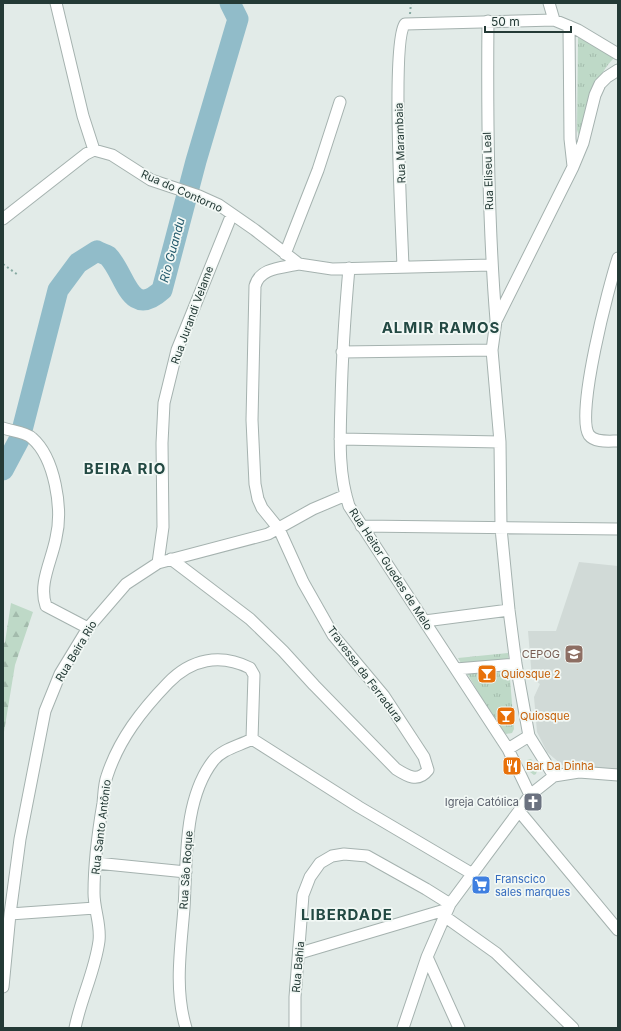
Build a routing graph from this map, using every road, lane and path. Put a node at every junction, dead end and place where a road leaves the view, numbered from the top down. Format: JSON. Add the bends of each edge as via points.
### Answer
{"nodes":[{"id":1,"x":56,"y":3,"type":"edge"},
{"id":2,"x":549,"y":3,"type":"edge"},
{"id":3,"x":554,"y":20,"type":"junction"},
{"id":4,"x":488,"y":21,"type":"junction"},
{"id":5,"x":569,"y":26,"type":"junction"},
{"id":6,"x":618,"y":54,"type":"edge"},
{"id":7,"x":618,"y":73,"type":"edge"},
{"id":8,"x":340,"y":102,"type":"dead end"},
{"id":9,"x":94,"y":150,"type":"junction"},
{"id":10,"x":573,"y":167,"type":"junction"},
{"id":11,"x":232,"y":214,"type":"junction"},
{"id":12,"x":3,"y":219,"type":"edge"},
{"id":13,"x":285,"y":254,"type":"junction"},
{"id":14,"x":618,"y":258,"type":"edge"},
{"id":15,"x":3,"y":264,"type":"edge"},
{"id":16,"x":299,"y":264,"type":"junction"},
{"id":17,"x":491,"y":265,"type":"junction"},
{"id":18,"x":349,"y":268,"type":"junction"},
{"id":19,"x":403,"y":268,"type":"junction"},
{"id":20,"x":18,"y":275,"type":"dead end"},
{"id":21,"x":496,"y":321,"type":"junction"},
{"id":22,"x":492,"y":350,"type":"junction"},
{"id":23,"x":342,"y":352,"type":"junction"},
{"id":24,"x":3,"y":428,"type":"edge"},
{"id":25,"x":340,"y":439,"type":"junction"},
{"id":26,"x":618,"y":440,"type":"edge"},
{"id":27,"x":500,"y":442,"type":"junction"},
{"id":28,"x":346,"y":495,"type":"junction"},
{"id":29,"x":361,"y":526,"type":"junction"},
{"id":30,"x":502,"y":528,"type":"junction"},
{"id":31,"x":279,"y":529,"type":"junction"},
{"id":32,"x":618,"y":529,"type":"edge"},
{"id":33,"x":171,"y":559,"type":"junction"},
{"id":34,"x":158,"y":563,"type":"junction"},
{"id":35,"x":509,"y":610,"type":"junction"},
{"id":36,"x":425,"y":621,"type":"junction"},
{"id":37,"x":88,"y":628,"type":"junction"},
{"id":38,"x":516,"y":664,"type":"junction"},
{"id":39,"x":456,"y":669,"type":"junction"},
{"id":40,"x":529,"y":736,"type":"junction"},
{"id":41,"x":252,"y":739,"type":"junction"},
{"id":42,"x":508,"y":749,"type":"junction"},
{"id":43,"x":618,"y":775,"type":"edge"},
{"id":44,"x":554,"y":776,"type":"junction"},
{"id":45,"x":530,"y":795,"type":"junction"},
{"id":46,"x":519,"y":811,"type":"junction"},
{"id":47,"x":96,"y":863,"type":"junction"},
{"id":48,"x":186,"y":872,"type":"junction"},
{"id":49,"x":471,"y":873,"type":"junction"},
{"id":50,"x":95,"y":908,"type":"junction"},
{"id":51,"x":447,"y":910,"type":"junction"},
{"id":52,"x":10,"y":914,"type":"junction"},
{"id":53,"x":618,"y":930,"type":"edge"},
{"id":54,"x":300,"y":953,"type":"junction"},
{"id":55,"x":427,"y":957,"type":"junction"},
{"id":56,"x":3,"y":987,"type":"edge"},
{"id":57,"x":74,"y":1028,"type":"edge"},
{"id":58,"x":186,"y":1028,"type":"edge"},
{"id":59,"x":295,"y":1028,"type":"edge"},
{"id":60,"x":403,"y":1028,"type":"edge"},
{"id":61,"x":459,"y":1028,"type":"edge"},
{"id":62,"x":573,"y":1028,"type":"edge"}],
"edges":[{"from":1,"to":9,"type":"street"},
{"from":2,"to":3,"type":"street"},
{"from":3,"to":4,"type":"street"},
{"from":3,"to":5,"type":"street"},
{"from":4,"to":17,"type":"street","name":"Rua Eliseu Leal","via":[[487,112]]},
{"from":4,"to":19,"type":"street","name":"Rua Marambaia","via":[[409,23],[403,26],[398,76]]},
{"from":5,"to":6,"type":"street"},
{"from":5,"to":10,"type":"street","via":[[570,139]]},
{"from":7,"to":10,"type":"street","via":[[606,77],[600,84],[583,143]]},
{"from":8,"to":13,"type":"street","via":[[318,170]]},
{"from":9,"to":11,"type":"street","name":"Rua do Contorno","via":[[112,155],[151,180],[199,196]]},
{"from":9,"to":12,"type":"street"},
{"from":10,"to":21,"type":"street"},
{"from":11,"to":13,"type":"street","name":"Rua do Contorno"},
{"from":11,"to":34,"type":"street","name":"Rua Jurandi Velame","via":[[177,350],[164,403],[163,527]]},
{"from":13,"to":16,"type":"street","name":"Rua do Contorno"},
{"from":14,"to":26,"type":"street","via":[[600,324],[584,410],[586,427],[594,439]]},
{"from":15,"to":20,"type":"path"},
{"from":16,"to":18,"type":"street","name":"Rua do Contorno","via":[[332,269]]},
{"from":16,"to":31,"type":"street","name":"Travessa da Ferradura","via":[[276,268],[265,273],[256,281],[254,294],[252,420],[255,484],[262,508]]},
{"from":17,"to":19,"type":"street","name":"Rua do Contorno"},
{"from":17,"to":21,"type":"street","name":"Rua Eliseu Leal"},
{"from":18,"to":19,"type":"street","name":"Rua do Contorno"},
{"from":18,"to":23,"type":"street","name":"Rua Heitor Guedes de Melo"},
{"from":21,"to":22,"type":"street"},
{"from":22,"to":23,"type":"street"},
{"from":22,"to":27,"type":"street"},
{"from":23,"to":25,"type":"street","name":"Rua Heitor Guedes de Melo"},
{"from":24,"to":37,"type":"street","via":[[30,436],[37,443],[53,476],[58,501],[57,538],[44,581],[46,606]]},
{"from":25,"to":27,"type":"street"},
{"from":25,"to":28,"type":"street","name":"Rua Heitor Guedes de Melo"},
{"from":27,"to":30,"type":"street"},
{"from":28,"to":29,"type":"street","name":"Rua Heitor Guedes de Melo","via":[[349,506]]},
{"from":28,"to":31,"type":"street","name":"Rua Beira Rio","via":[[313,509]]},
{"from":29,"to":30,"type":"street"},
{"from":29,"to":36,"type":"street","name":"Rua Heitor Guedes de Melo"},
{"from":30,"to":32,"type":"street"},
{"from":30,"to":35,"type":"street"},
{"from":31,"to":33,"type":"street","name":"Rua Beira Rio","via":[[246,541]]},
{"from":31,"to":33,"type":"street","name":"Travessa da Ferradura","via":[[303,582],[333,635],[384,696],[424,757],[428,766],[425,774],[416,778],[409,777],[396,769],[250,619]]},
{"from":33,"to":34,"type":"street","name":"Rua Beira Rio"},
{"from":34,"to":37,"type":"street","name":"Rua Beira Rio","via":[[126,584]]},
{"from":35,"to":36,"type":"street"},
{"from":35,"to":38,"type":"street"},
{"from":36,"to":39,"type":"street","name":"Rua Heitor Guedes de Melo"},
{"from":37,"to":52,"type":"street","name":"Rua Beira Rio","via":[[60,674],[45,711],[20,839]]},
{"from":38,"to":39,"type":"street"},
{"from":38,"to":40,"type":"street"},
{"from":39,"to":42,"type":"street","name":"Rua Heitor Guedes de Melo"},
{"from":40,"to":42,"type":"street"},
{"from":40,"to":44,"type":"street"},
{"from":41,"to":47,"type":"street","name":"Rua Santo Antônio","via":[[254,675],[250,668],[228,660],[206,660],[179,672],[144,707],[126,734],[107,776]]},
{"from":41,"to":48,"type":"street","name":"Rua Sâo Roque","via":[[223,751],[213,760],[202,780],[186,840]]},
{"from":41,"to":49,"type":"street","via":[[359,807]]},
{"from":42,"to":45,"type":"street","name":"Rua Heitor Guedes de Melo"},
{"from":43,"to":44,"type":"street","via":[[579,772]]},
{"from":44,"to":45,"type":"street"},
{"from":45,"to":46,"type":"street"},
{"from":46,"to":49,"type":"street"},
{"from":46,"to":53,"type":"street"},
{"from":47,"to":48,"type":"street"},
{"from":47,"to":50,"type":"street","name":"Rua Santo Antônio"},
{"from":48,"to":58,"type":"street","name":"Rua Sâo Roque","via":[[179,993]]},
{"from":49,"to":51,"type":"street"},
{"from":50,"to":52,"type":"street"},
{"from":50,"to":57,"type":"street","name":"Rua Santo Antônio","via":[[100,925],[96,961]]},
{"from":51,"to":54,"type":"street"},
{"from":51,"to":54,"type":"street","name":"Rua Bahia","via":[[367,856],[332,856],[316,868],[303,895]]},
{"from":51,"to":55,"type":"street"},
{"from":51,"to":62,"type":"street","name":"Rua Bahia","via":[[496,953]]},
{"from":52,"to":56,"type":"street","name":"Rua Beira Rio"},
{"from":54,"to":59,"type":"street","name":"Rua Bahia","via":[[295,997]]},
{"from":55,"to":60,"type":"street"},
{"from":55,"to":61,"type":"street"}]}
